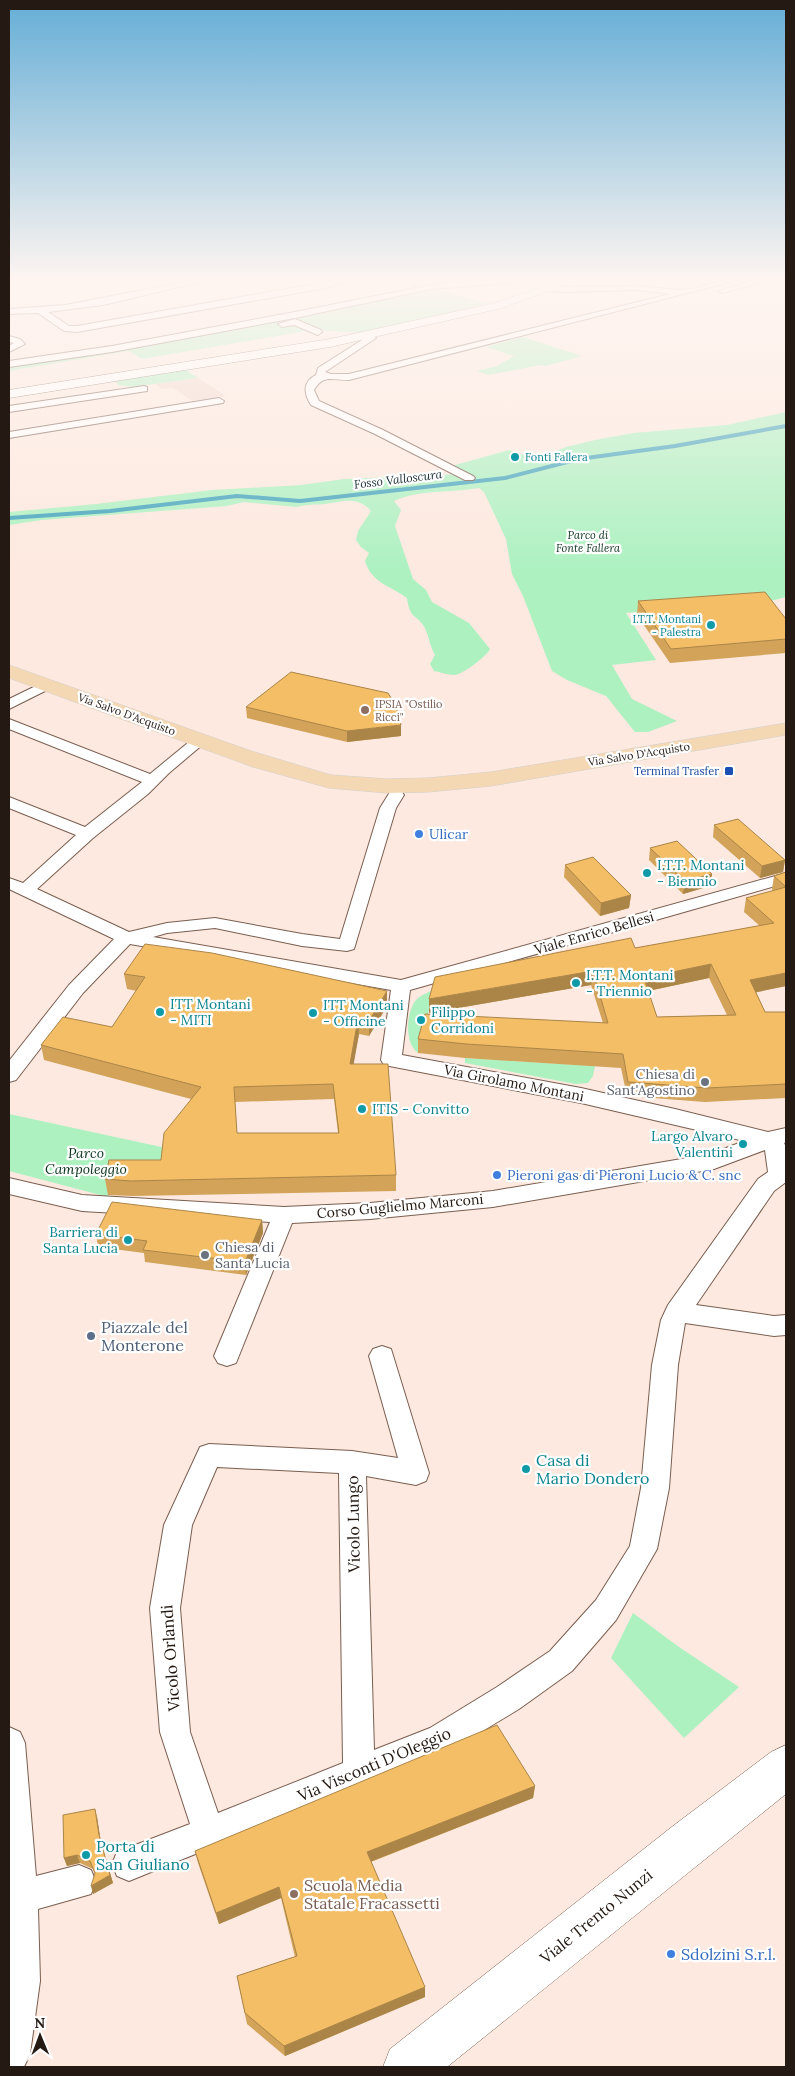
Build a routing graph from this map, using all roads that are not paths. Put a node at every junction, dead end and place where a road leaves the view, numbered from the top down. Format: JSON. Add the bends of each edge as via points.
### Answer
{"nodes":[{"id":1,"x":120,"y":377,"type":"edge"},
{"id":2,"x":320,"y":377,"type":"edge"},
{"id":3,"x":330,"y":377,"type":"edge"},
{"id":4,"x":349,"y":377,"type":"edge"},
{"id":5,"x":144,"y":389,"type":"dead end"},
{"id":6,"x":9,"y":394,"type":"edge"},
{"id":7,"x":219,"y":400,"type":"dead end"},
{"id":8,"x":9,"y":410,"type":"edge"},
{"id":9,"x":9,"y":435,"type":"edge"},
{"id":10,"x":469,"y":478,"type":"dead end"},
{"id":11,"x":9,"y":671,"type":"edge"},
{"id":12,"x":46,"y":685,"type":"junction"},
{"id":13,"x":9,"y":705,"type":"edge"},
{"id":14,"x":9,"y":724,"type":"edge"},
{"id":15,"x":786,"y":729,"type":"edge"},
{"id":16,"x":200,"y":740,"type":"junction"},
{"id":17,"x":245,"y":756,"type":"junction"},
{"id":18,"x":491,"y":779,"type":"junction"},
{"id":19,"x":152,"y":780,"type":"junction"},
{"id":20,"x":396,"y":795,"type":"junction"},
{"id":21,"x":9,"y":802,"type":"edge"},
{"id":22,"x":87,"y":834,"type":"junction"},
{"id":23,"x":786,"y":878,"type":"edge"},
{"id":24,"x":9,"y":883,"type":"edge"},
{"id":25,"x":26,"y":890,"type":"junction"},
{"id":26,"x":126,"y":938,"type":"junction"},
{"id":27,"x":401,"y":986,"type":"junction"},
{"id":28,"x":9,"y":1075,"type":"edge"},
{"id":29,"x":777,"y":1138,"type":"edge"},
{"id":30,"x":9,"y":1186,"type":"edge"},
{"id":31,"x":284,"y":1215,"type":"junction"},
{"id":32,"x":677,"y":1312,"type":"junction"},
{"id":33,"x":786,"y":1325,"type":"edge"},
{"id":34,"x":227,"y":1356,"type":"dead end"},
{"id":35,"x":382,"y":1356,"type":"dead end"},
{"id":36,"x":352,"y":1462,"type":"junction"},
{"id":37,"x":9,"y":1743,"type":"edge"},
{"id":38,"x":786,"y":1767,"type":"edge"},
{"id":39,"x":358,"y":1773,"type":"junction"},
{"id":40,"x":209,"y":1833,"type":"junction"},
{"id":41,"x":129,"y":1864,"type":"dead end"},
{"id":42,"x":79,"y":1882,"type":"dead end"},
{"id":43,"x":21,"y":1897,"type":"junction"},
{"id":44,"x":13,"y":2057,"type":"edge"},
{"id":45,"x":408,"y":2067,"type":"edge"}],
"edges":[{"from":1,"to":6,"type":"main road"},
{"from":2,"to":10,"type":"street","via":[[309,390],[315,403]]},
{"from":3,"to":4,"type":"street"},
{"from":5,"to":8,"type":"street"},
{"from":7,"to":9,"type":"street"},
{"from":11,"to":12,"type":"main road","name":"Via Salvo D'Acquisto"},
{"from":12,"to":13,"type":"street"},
{"from":12,"to":16,"type":"main road","name":"Via Salvo D'Acquisto"},
{"from":14,"to":19,"type":"street"},
{"from":15,"to":18,"type":"main road","name":"Via Salvo D'Acquisto"},
{"from":16,"to":17,"type":"main road","name":"Via Salvo D'Acquisto"},
{"from":16,"to":19,"type":"street"},
{"from":17,"to":18,"type":"main road","name":"Via Salvo D'Acquisto","via":[[330,782],[407,786]]},
{"from":17,"to":20,"type":"main road","name":"Via Salvo D'Acquisto","via":[[334,788]]},
{"from":18,"to":20,"type":"main road","name":"Via Salvo D'Acquisto","via":[[460,788]]},
{"from":19,"to":22,"type":"street"},
{"from":20,"to":26,"type":"street","via":[[388,808],[347,945],[215,923],[167,928]]},
{"from":21,"to":22,"type":"street"},
{"from":22,"to":25,"type":"street"},
{"from":23,"to":27,"type":"street","name":"Viale Enrico Bellesi"},
{"from":24,"to":25,"type":"street"},
{"from":25,"to":26,"type":"street"},
{"from":26,"to":27,"type":"street"},
{"from":26,"to":28,"type":"street","via":[[76,989]]},
{"from":27,"to":29,"type":"street","name":"Via Girolamo Montani","via":[[391,1060],[539,1087]]},
{"from":29,"to":31,"type":"street","name":"Corso Guglielmo Marconi","via":[[714,1161],[492,1199],[401,1209]]},
{"from":29,"to":32,"type":"street","name":"Via Visconti D'Oleggio","via":[[780,1175],[766,1185]]},
{"from":30,"to":31,"type":"street","name":"Corso Guglielmo Marconi","via":[[82,1203]]},
{"from":31,"to":34,"type":"street"},
{"from":32,"to":33,"type":"street"},
{"from":32,"to":39,"type":"street","name":"Via Visconti D'Oleggio","via":[[665,1366],[655,1488],[643,1549],[606,1610],[561,1661],[508,1698],[440,1739]]},
{"from":35,"to":36,"type":"street","name":"Vicolo Lungo","via":[[416,1473]]},
{"from":36,"to":39,"type":"street","name":"Vicolo Lungo"},
{"from":36,"to":40,"type":"street","name":"Vicolo Orlandi","via":[[209,1455],[178,1525],[165,1608],[176,1732]]},
{"from":37,"to":43,"type":"street"},
{"from":38,"to":45,"type":"main road","name":"Viale Trento Nunzi"},
{"from":39,"to":40,"type":"street","name":"Via Visconti D'Oleggio"},
{"from":40,"to":41,"type":"street","name":"Via Visconti D'Oleggio"},
{"from":42,"to":43,"type":"street"},
{"from":43,"to":44,"type":"street","via":[[23,1981]]}]}
